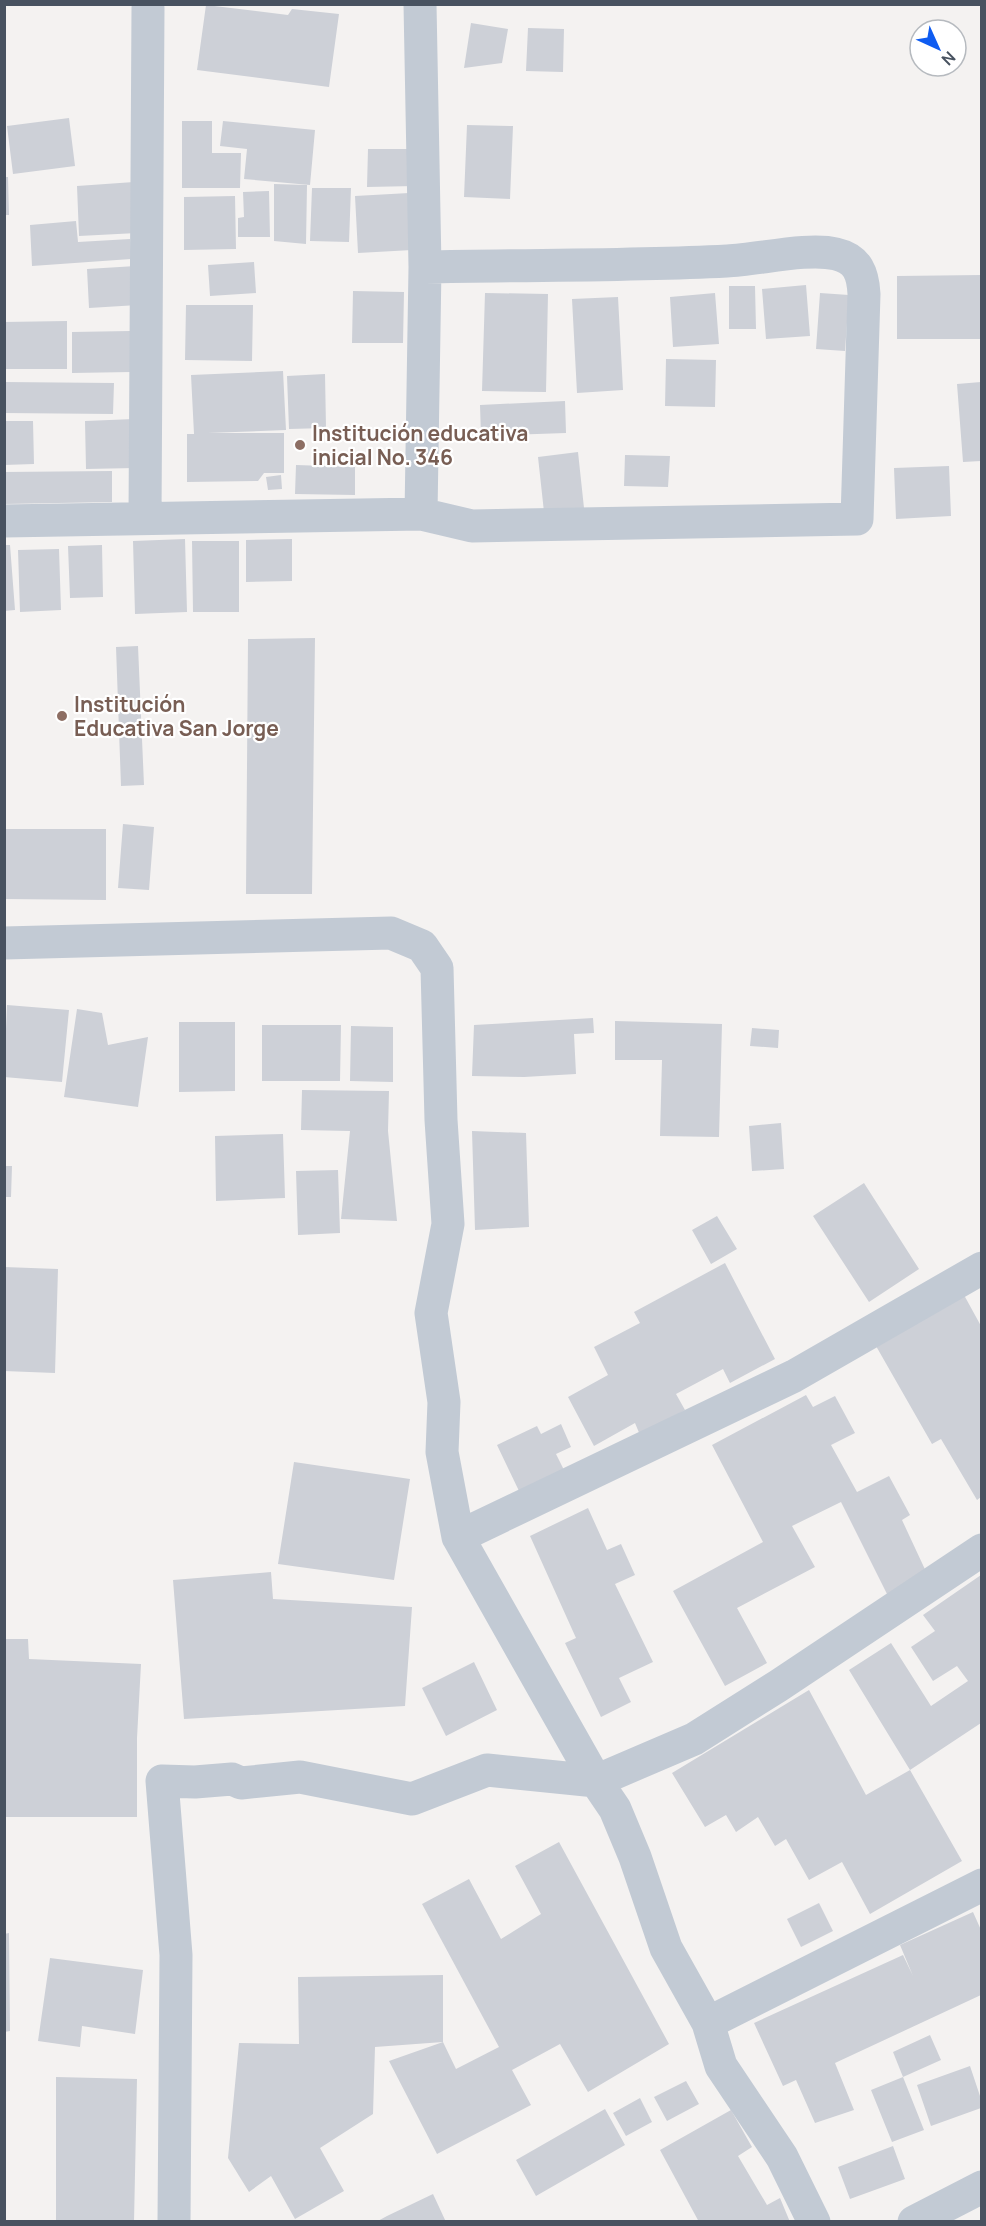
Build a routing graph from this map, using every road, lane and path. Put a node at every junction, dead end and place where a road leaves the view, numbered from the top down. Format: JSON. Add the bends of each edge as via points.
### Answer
{"nodes":[{"id":1,"x":420,"y":4,"type":"edge"},
{"id":2,"x":148,"y":8,"type":"dead end"},
{"id":3,"x":426,"y":267,"type":"junction"},
{"id":4,"x":421,"y":514,"type":"junction"},
{"id":5,"x":144,"y":518,"type":"junction"},
{"id":6,"x":4,"y":521,"type":"edge"},
{"id":7,"x":4,"y":943,"type":"edge"},
{"id":8,"x":981,"y":1268,"type":"edge"},
{"id":9,"x":458,"y":1537,"type":"junction"},
{"id":10,"x":981,"y":1550,"type":"edge"},
{"id":11,"x":596,"y":1781,"type":"junction"},
{"id":12,"x":981,"y":1885,"type":"edge"},
{"id":13,"x":708,"y":2023,"type":"junction"},
{"id":14,"x":981,"y":2187,"type":"edge"},
{"id":15,"x":174,"y":2222,"type":"edge"},
{"id":16,"x":814,"y":2222,"type":"edge"},
{"id":17,"x":914,"y":2222,"type":"edge"}],
"edges":[{"from":1,"to":3,"type":"street"},
{"from":2,"to":5,"type":"street"},
{"from":3,"to":4,"type":"street"},
{"from":3,"to":4,"type":"street","via":[[728,261],[825,252],[837,254],[858,267],[864,294],[857,519],[472,526]]},
{"from":4,"to":5,"type":"street"},
{"from":5,"to":6,"type":"street"},
{"from":7,"to":9,"type":"street","via":[[391,933],[422,946],[437,968],[448,1224],[431,1313],[444,1402],[442,1452]]},
{"from":8,"to":9,"type":"street","via":[[794,1376]]},
{"from":9,"to":11,"type":"street"},
{"from":10,"to":11,"type":"street","via":[[694,1739]]},
{"from":11,"to":13,"type":"street","via":[[615,1809],[666,1948]]},
{"from":11,"to":15,"type":"street","via":[[488,1770],[412,1799],[300,1777],[241,1783],[232,1779],[162,1781],[176,1956]]},
{"from":12,"to":13,"type":"street"},
{"from":13,"to":16,"type":"street","via":[[721,2066],[782,2157]]},
{"from":14,"to":17,"type":"street"}]}
